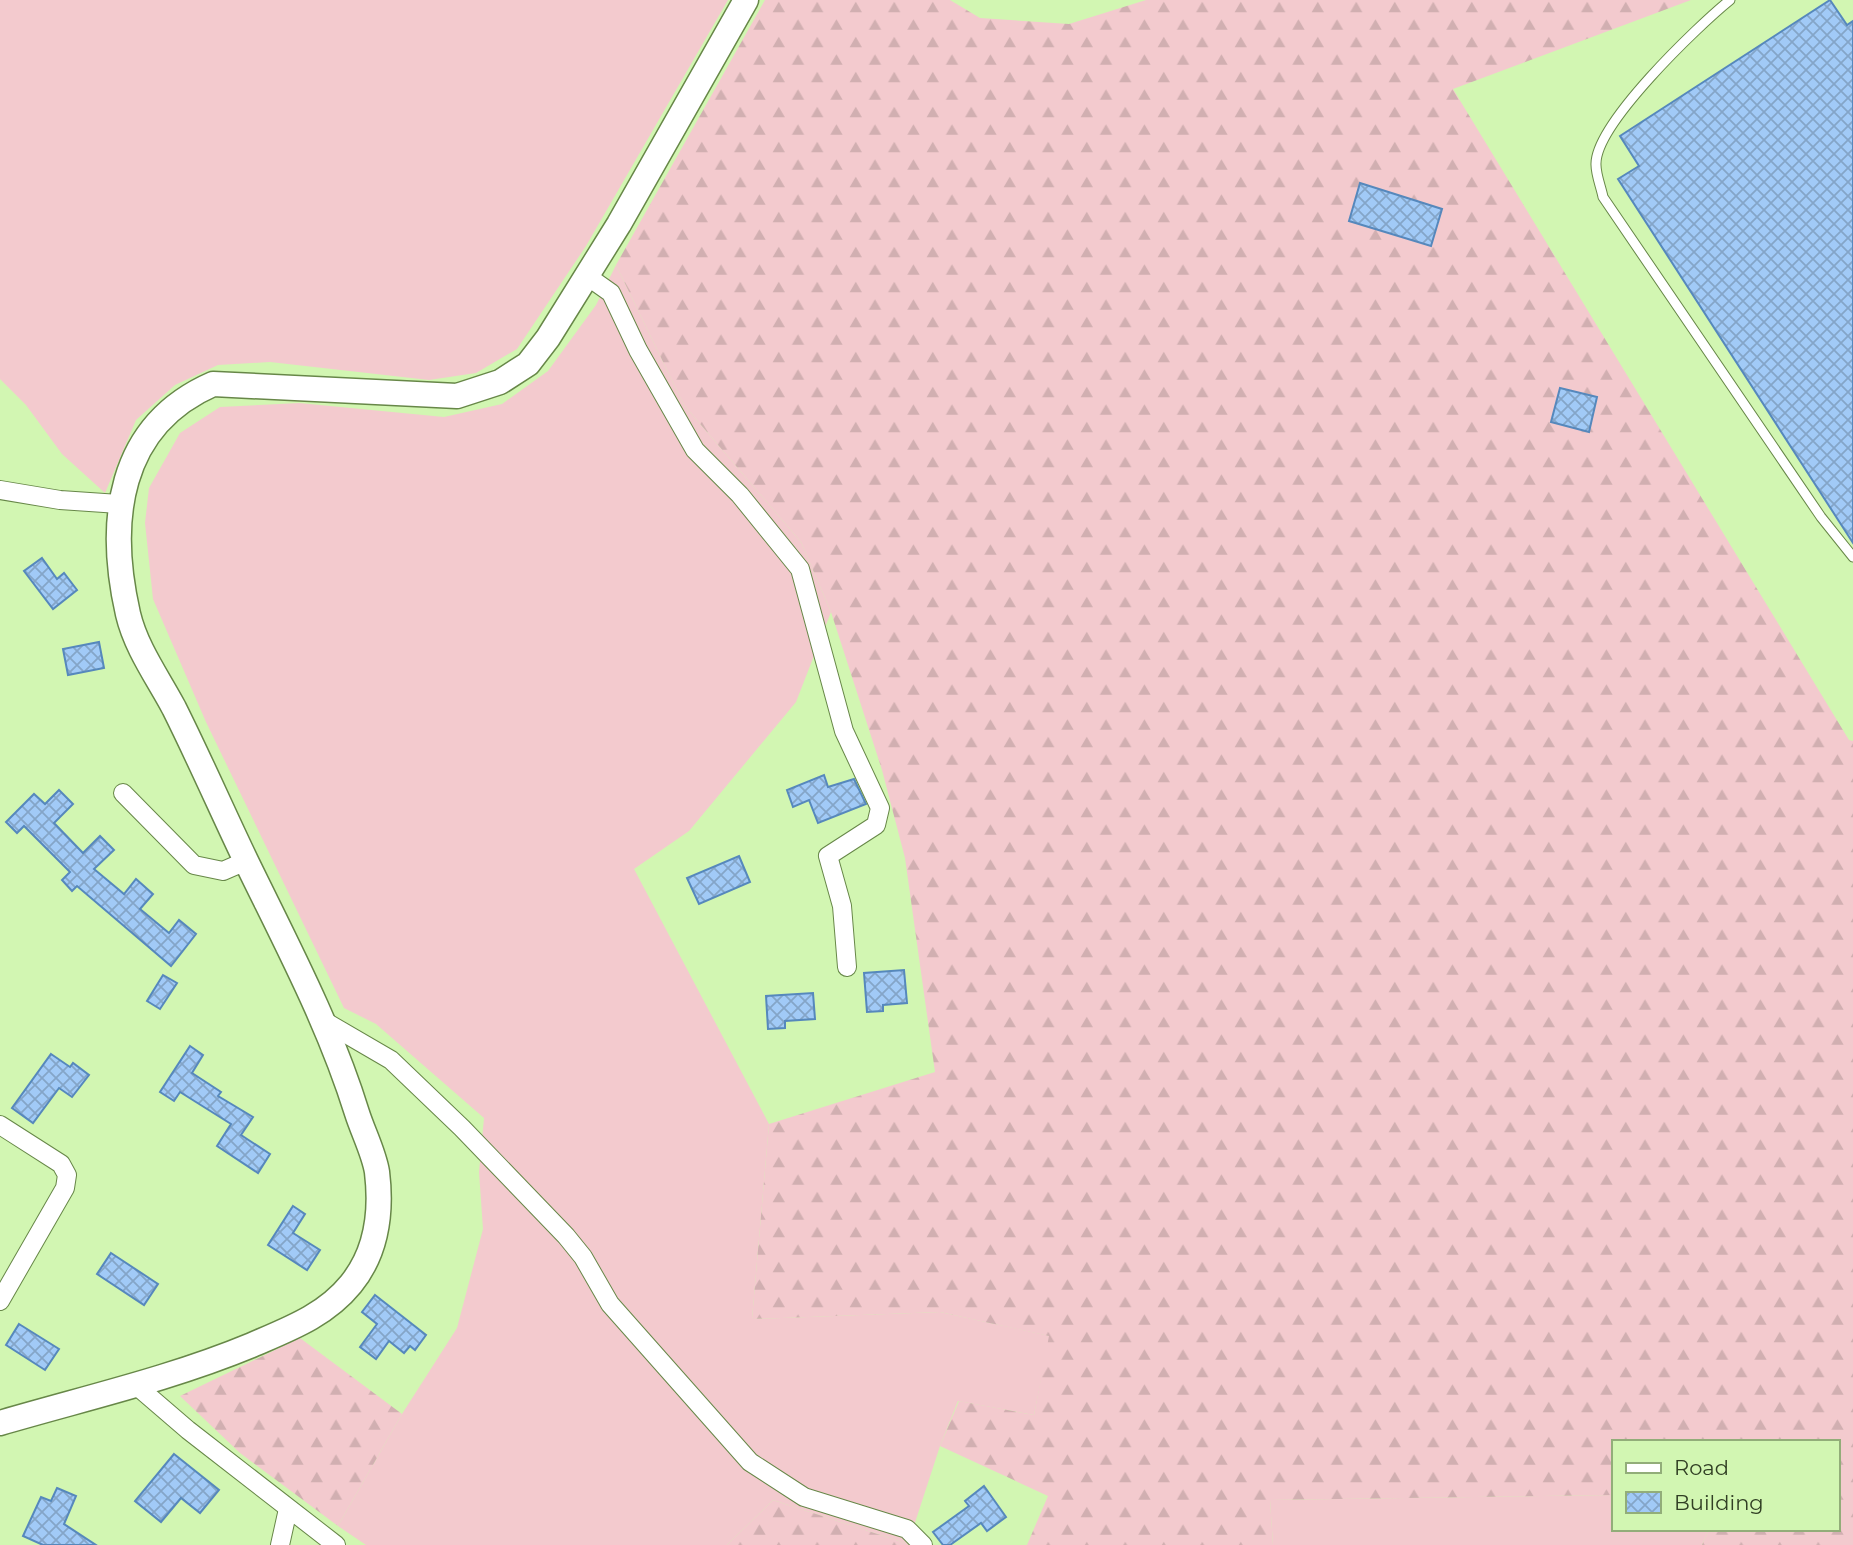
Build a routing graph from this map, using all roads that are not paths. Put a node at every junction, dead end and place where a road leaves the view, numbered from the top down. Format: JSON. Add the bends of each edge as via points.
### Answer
{"nodes":[{"id":1,"x":746,"y":0,"type":"edge"},
{"id":2,"x":1730,"y":0,"type":"edge"},
{"id":3,"x":587,"y":275,"type":"junction"},
{"id":4,"x":0,"y":490,"type":"edge"},
{"id":5,"x":119,"y":504,"type":"junction"},
{"id":6,"x":1853,"y":557,"type":"edge"},
{"id":7,"x":123,"y":793,"type":"dead end"},
{"id":8,"x":246,"y":861,"type":"junction"},
{"id":9,"x":847,"y":967,"type":"dead end"},
{"id":10,"x":324,"y":1021,"type":"junction"},
{"id":11,"x":0,"y":1125,"type":"edge"},
{"id":12,"x":0,"y":1301,"type":"edge"},
{"id":13,"x":138,"y":1387,"type":"junction"},
{"id":14,"x":0,"y":1423,"type":"edge"},
{"id":15,"x":288,"y":1509,"type":"junction"},
{"id":16,"x":280,"y":1545,"type":"edge"},
{"id":17,"x":336,"y":1545,"type":"edge"},
{"id":18,"x":923,"y":1545,"type":"edge"}],
"edges":[{"from":1,"to":3,"type":"street"},
{"from":2,"to":6,"type":"lane","via":[[1695,28],[1607,130],[1595,164],[1603,197]]},
{"from":3,"to":5,"type":"street","via":[[527,364],[500,382],[457,396],[213,384],[186,396],[141,443]]},
{"from":3,"to":9,"type":"street","via":[[611,293],[695,450],[740,495],[800,569],[844,731],[880,808],[876,825],[828,856],[842,906]]},
{"from":4,"to":5,"type":"street"},
{"from":5,"to":8,"type":"street","via":[[118,533],[129,616]]},
{"from":7,"to":8,"type":"street","via":[[194,865],[223,871]]},
{"from":8,"to":10,"type":"street"},
{"from":10,"to":13,"type":"street","via":[[377,1169],[374,1247],[328,1308],[302,1324]]},
{"from":10,"to":18,"type":"street","via":[[391,1060],[462,1128],[566,1236],[610,1304],[750,1462],[804,1497],[907,1529]]},
{"from":11,"to":12,"type":"street","via":[[61,1164],[67,1175],[65,1188]]},
{"from":13,"to":14,"type":"street"},
{"from":13,"to":15,"type":"street"},
{"from":15,"to":16,"type":"street"},
{"from":15,"to":17,"type":"street"}]}
